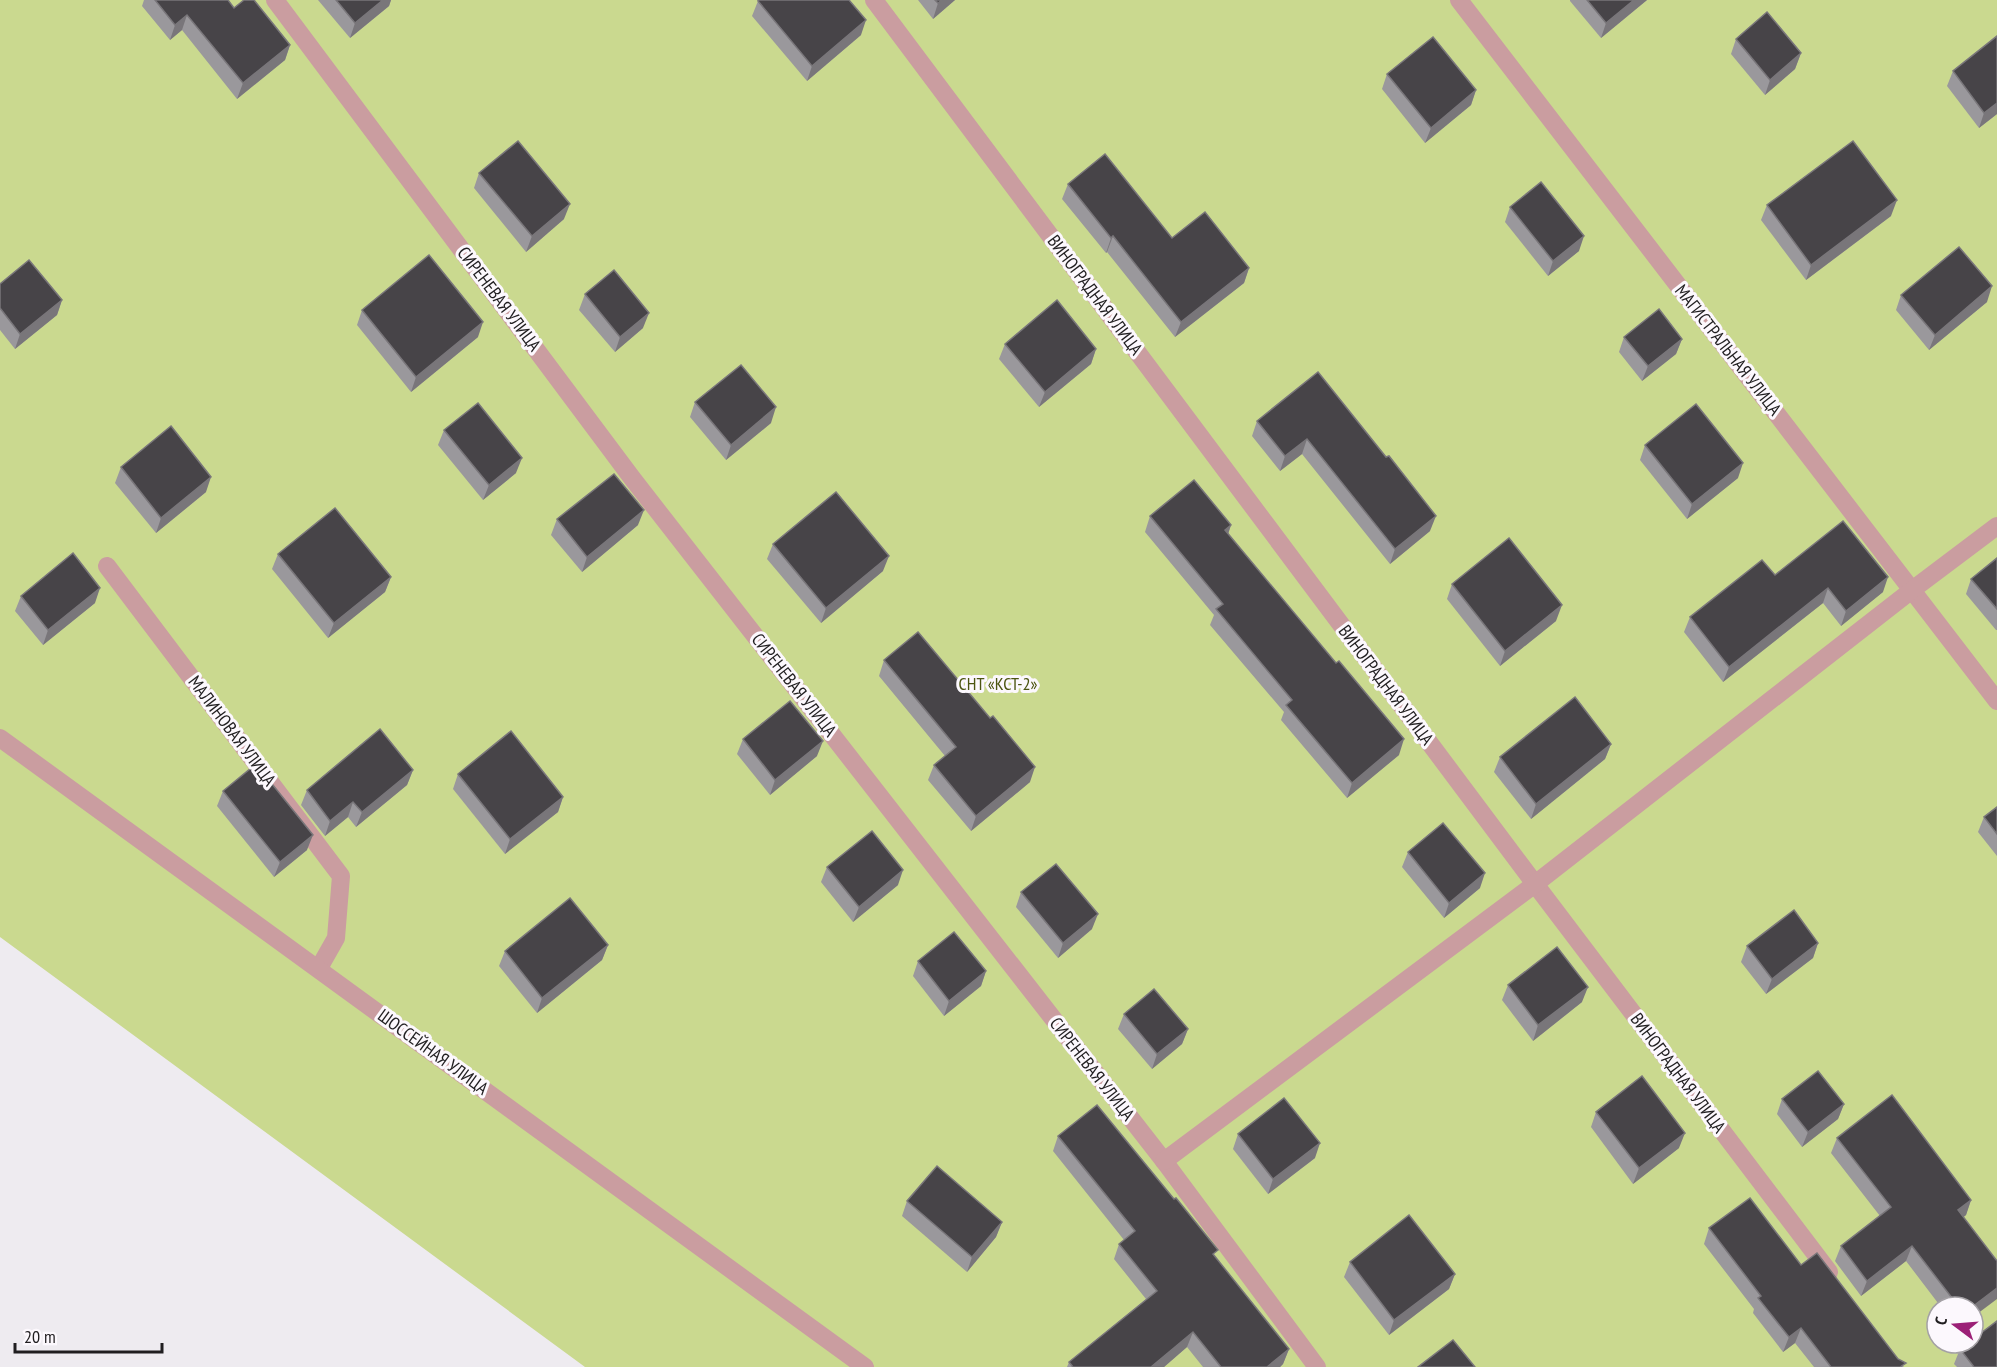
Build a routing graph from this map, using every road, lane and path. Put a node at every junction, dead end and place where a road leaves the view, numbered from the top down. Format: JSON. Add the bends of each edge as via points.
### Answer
{"nodes":[{"id":1,"x":275,"y":0,"type":"edge"},
{"id":2,"x":874,"y":0,"type":"edge"},
{"id":3,"x":1458,"y":0,"type":"edge"},
{"id":4,"x":1997,"y":526,"type":"edge"},
{"id":5,"x":107,"y":566,"type":"dead end"},
{"id":6,"x":1912,"y":590,"type":"junction"},
{"id":7,"x":1997,"y":701,"type":"edge"},
{"id":8,"x":0,"y":738,"type":"edge"},
{"id":9,"x":1535,"y":884,"type":"junction"},
{"id":10,"x":319,"y":968,"type":"junction"},
{"id":11,"x":1164,"y":1161,"type":"junction"},
{"id":12,"x":1837,"y":1282,"type":"edge"},
{"id":13,"x":865,"y":1367,"type":"edge"},
{"id":14,"x":1317,"y":1367,"type":"edge"}],
"edges":[{"from":1,"to":11,"type":"street","name":"СИРЕНЕВАЯ УЛИЦА","via":[[632,478]]},
{"from":2,"to":9,"type":"street","name":"ВИНОГРАДНАЯ УЛИЦА"},
{"from":3,"to":6,"type":"street","name":"МАГИСТРАЛЬНАЯ УЛИЦА"},
{"from":4,"to":6,"type":"street"},
{"from":5,"to":10,"type":"street","name":"МАЛИНОВАЯ УЛИЦА","via":[[341,876],[336,938]]},
{"from":6,"to":7,"type":"street","name":"МАГИСТРАЛЬНАЯ УЛИЦА"},
{"from":6,"to":9,"type":"street"},
{"from":8,"to":10,"type":"street","name":"ШОССЕЙНАЯ УЛИЦА"},
{"from":9,"to":11,"type":"street"},
{"from":9,"to":12,"type":"street","name":"ВИНОГРАДНАЯ УЛИЦА"},
{"from":10,"to":13,"type":"street","name":"ШОССЕЙНАЯ УЛИЦА"},
{"from":11,"to":14,"type":"street","name":"СИРЕНЕВАЯ УЛИЦА"}]}
